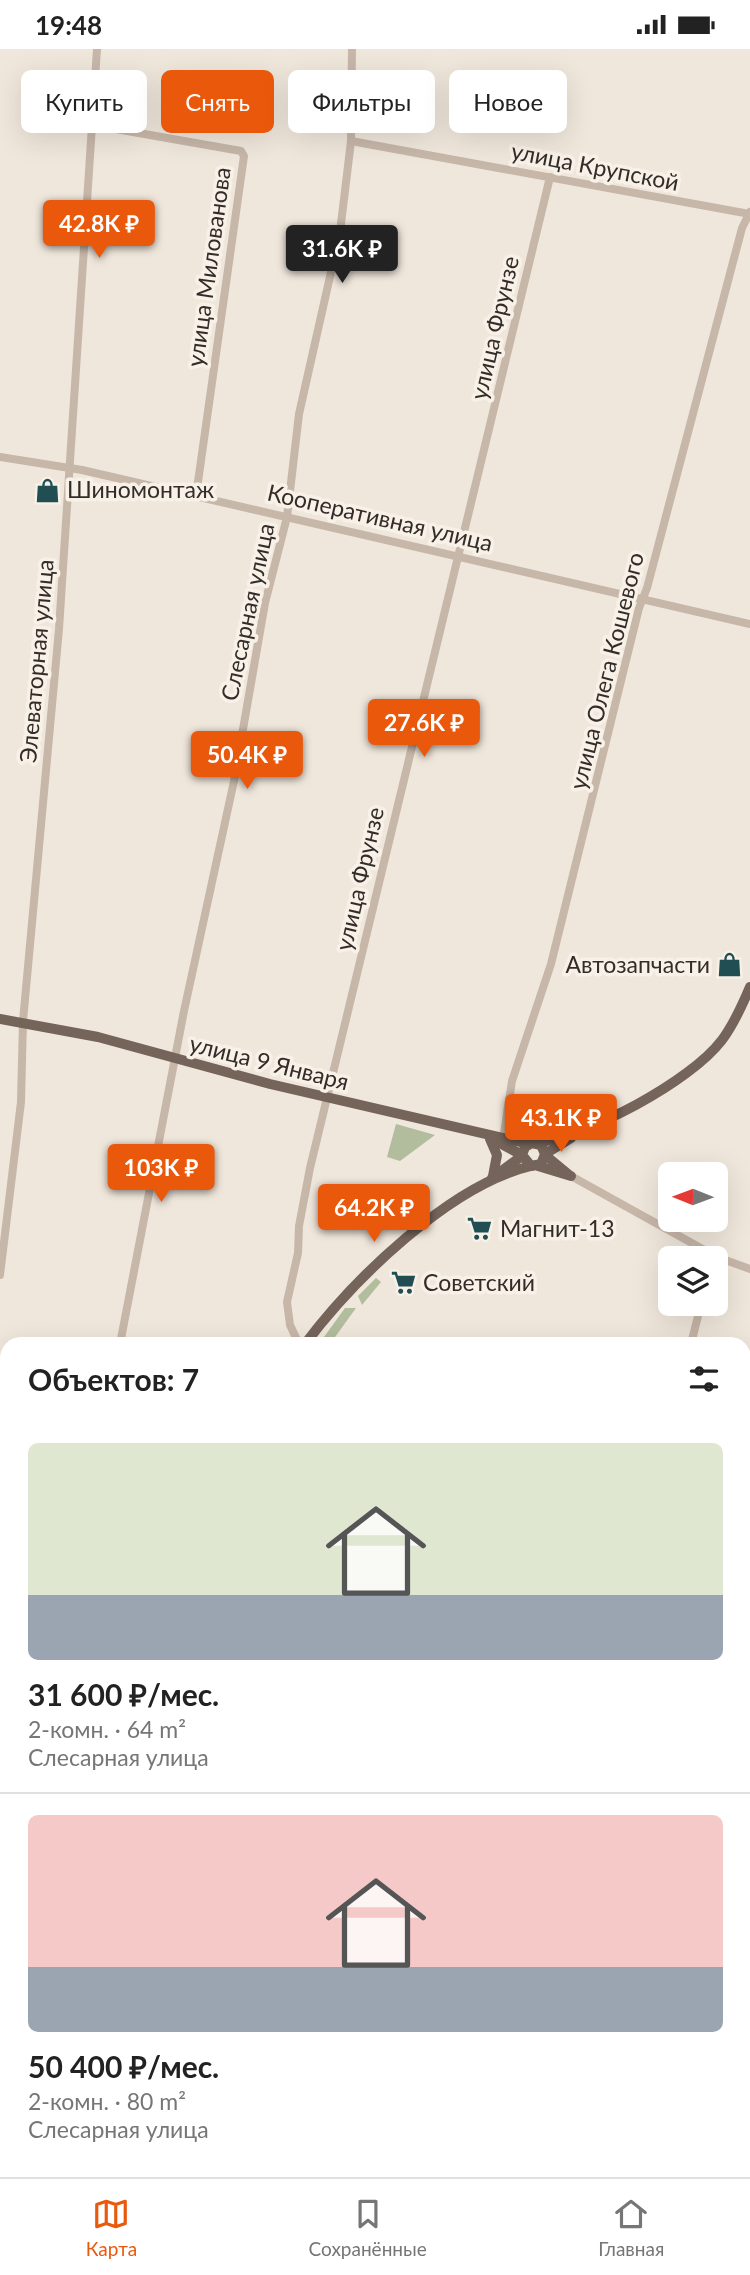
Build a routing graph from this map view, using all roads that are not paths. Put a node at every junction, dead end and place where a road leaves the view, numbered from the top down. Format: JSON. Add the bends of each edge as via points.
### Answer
{"nodes":[{"id":1,"x":97,"y":49,"type":"edge"},
{"id":2,"x":352,"y":49,"type":"edge"},
{"id":3,"x":96,"y":70,"type":"edge"},
{"id":4,"x":93,"y":133,"type":"edge"},
{"id":5,"x":139,"y":133,"type":"edge"},
{"id":6,"x":351,"y":141,"type":"junction"},
{"id":7,"x":550,"y":177,"type":"junction"},
{"id":8,"x":750,"y":213,"type":"edge"},
{"id":9,"x":0,"y":457,"type":"edge"},
{"id":10,"x":72,"y":469,"type":"junction"},
{"id":11,"x":196,"y":496,"type":"junction"},
{"id":12,"x":287,"y":517,"type":"junction"},
{"id":13,"x":457,"y":555,"type":"junction"},
{"id":14,"x":642,"y":598,"type":"junction"},
{"id":15,"x":750,"y":624,"type":"edge"},
{"id":16,"x":750,"y":988,"type":"edge"},
{"id":17,"x":0,"y":1019,"type":"edge"},
{"id":18,"x":23,"y":1021,"type":"junction"},
{"id":19,"x":176,"y":1059,"type":"junction"},
{"id":20,"x":329,"y":1098,"type":"junction"},
{"id":21,"x":574,"y":1135,"type":"junction"},
{"id":22,"x":485,"y":1136,"type":"junction"},
{"id":23,"x":503,"y":1139,"type":"junction"},
{"id":24,"x":532,"y":1144,"type":"junction"},
{"id":25,"x":545,"y":1155,"type":"junction"},
{"id":26,"x":522,"y":1156,"type":"junction"},
{"id":27,"x":534,"y":1166,"type":"junction"},
{"id":28,"x":571,"y":1176,"type":"junction"},
{"id":29,"x":494,"y":1177,"type":"junction"},
{"id":30,"x":483,"y":1185,"type":"junction"},
{"id":31,"x":695,"y":1246,"type":"edge"},
{"id":32,"x":728,"y":1262,"type":"edge"},
{"id":33,"x":750,"y":1269,"type":"edge"},
{"id":34,"x":0,"y":1275,"type":"edge"},
{"id":35,"x":698,"y":1316,"type":"edge"},
{"id":36,"x":121,"y":1337,"type":"edge"},
{"id":37,"x":298,"y":1337,"type":"edge"},
{"id":38,"x":308,"y":1337,"type":"edge"},
{"id":39,"x":693,"y":1337,"type":"edge"}],
"edges":[{"from":1,"to":3,"type":"street","name":"Элеваторная улица"},
{"from":2,"to":6,"type":"street","name":"Слесарная улица"},
{"from":4,"to":10,"type":"street","name":"Элеваторная улица"},
{"from":5,"to":11,"type":"street","name":"улица Милованова","via":[[241,151],[244,156]]},
{"from":6,"to":7,"type":"street","name":"улица Крупской"},
{"from":6,"to":12,"type":"street","name":"Слесарная улица","via":[[340,232],[299,414]]},
{"from":7,"to":8,"type":"street","name":"улица Крупской"},
{"from":7,"to":13,"type":"street","name":"улица Фрунзе"},
{"from":8,"to":14,"type":"street","name":"улица Олега Кошевого","via":[[742,228]]},
{"from":9,"to":10,"type":"street","name":"Кооперативная улица"},
{"from":10,"to":11,"type":"street","name":"Кооперативная улица"},
{"from":10,"to":18,"type":"street","name":"Элеваторная улица"},
{"from":11,"to":12,"type":"street","name":"Кооперативная улица"},
{"from":12,"to":13,"type":"street","name":"Кооперативная улица"},
{"from":12,"to":19,"type":"street","name":"Слесарная улица","via":[[265,603],[234,781]]},
{"from":13,"to":14,"type":"street","name":"Кооперативная улица"},
{"from":13,"to":20,"type":"street","name":"улица Фрунзе"},
{"from":14,"to":15,"type":"street","name":"Кооперативная улица"},
{"from":14,"to":23,"type":"street","name":"улица Олега Кошевого","via":[[561,926],[512,1081]]},
{"from":16,"to":21,"type":"main road","via":[[737,1017],[702,1061],[658,1091]]},
{"from":17,"to":18,"type":"main road","name":"улица 9 Января"},
{"from":18,"to":19,"type":"main road","name":"улица 9 Января"},
{"from":18,"to":34,"type":"street","name":"Элеваторная улица","via":[[21,1102]]},
{"from":19,"to":20,"type":"main road","name":"улица 9 Января"},
{"from":19,"to":36,"type":"street","name":"Слесарная улица"},
{"from":20,"to":22,"type":"main road","name":"улица 9 Января"},
{"from":20,"to":37,"type":"street","name":"улица Фрунзе","via":[[310,1168],[287,1302],[290,1325]]},
{"from":21,"to":24,"type":"main road"},
{"from":21,"to":25,"type":"main road"},
{"from":22,"to":23,"type":"main road","name":"улица 9 Января"},
{"from":22,"to":26,"type":"main road"},
{"from":22,"to":29,"type":"main road","via":[[497,1155]]},
{"from":23,"to":24,"type":"main road","name":"улица 9 Января"},
{"from":24,"to":25,"type":"main road","via":[[541,1145]]},
{"from":24,"to":26,"type":"main road"},
{"from":25,"to":27,"type":"main road"},
{"from":25,"to":28,"type":"main road"},
{"from":26,"to":27,"type":"main road"},
{"from":26,"to":29,"type":"main road"},
{"from":27,"to":28,"type":"main road"},
{"from":27,"to":30,"type":"main road"},
{"from":28,"to":31,"type":"street"},
{"from":29,"to":30,"type":"main road"},
{"from":30,"to":38,"type":"main road","via":[[375,1263]]},
{"from":32,"to":33,"type":"street"},
{"from":35,"to":39,"type":"street"}]}
